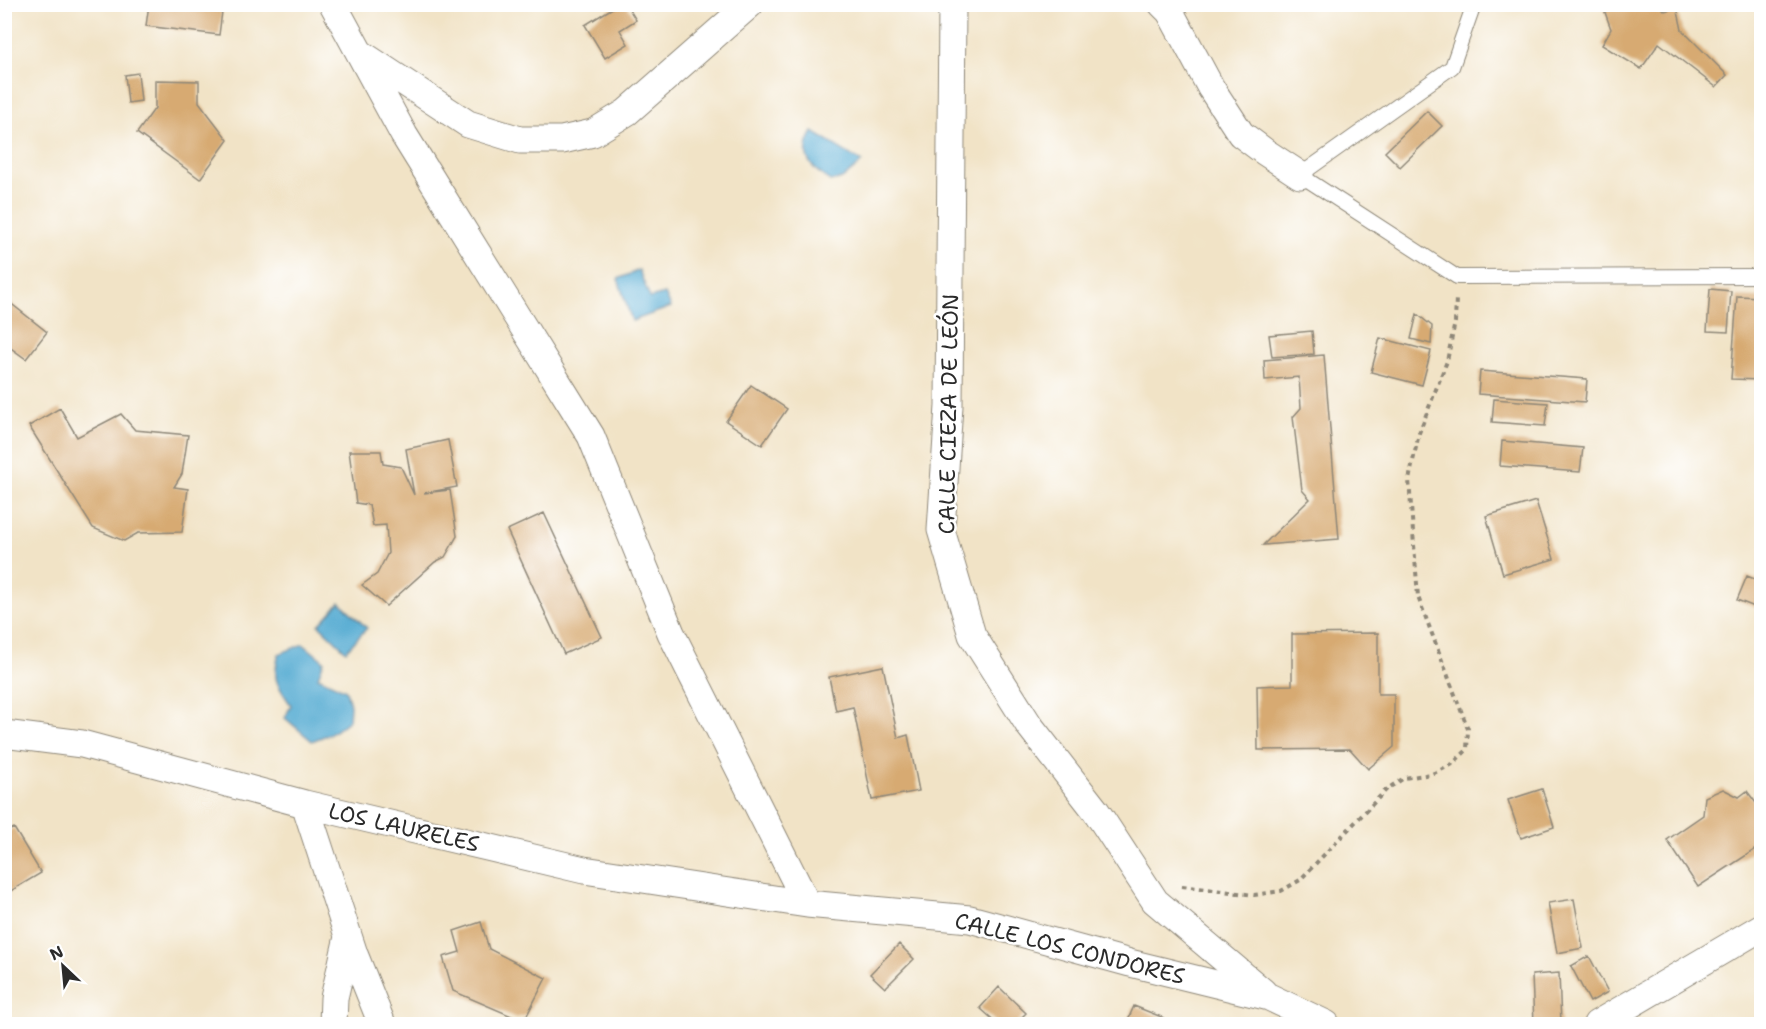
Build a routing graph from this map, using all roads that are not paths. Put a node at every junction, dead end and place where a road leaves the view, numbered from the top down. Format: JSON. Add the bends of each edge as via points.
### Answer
{"nodes":[{"id":1,"x":333,"y":4,"type":"edge"},
{"id":2,"x":750,"y":4,"type":"edge"},
{"id":3,"x":952,"y":4,"type":"edge"},
{"id":4,"x":1162,"y":4,"type":"edge"},
{"id":5,"x":1474,"y":4,"type":"edge"},
{"id":6,"x":356,"y":51,"type":"junction"},
{"id":7,"x":1300,"y":175,"type":"junction"},
{"id":8,"x":1761,"y":276,"type":"edge"},
{"id":9,"x":4,"y":734,"type":"edge"},
{"id":10,"x":305,"y":804,"type":"junction"},
{"id":11,"x":807,"y":904,"type":"junction"},
{"id":12,"x":1761,"y":927,"type":"edge"},
{"id":13,"x":348,"y":937,"type":"junction"},
{"id":14,"x":1269,"y":997,"type":"junction"},
{"id":15,"x":333,"y":1024,"type":"edge"},
{"id":16,"x":382,"y":1024,"type":"edge"},
{"id":17,"x":1326,"y":1024,"type":"edge"},
{"id":18,"x":1597,"y":1024,"type":"edge"}],
"edges":[{"from":1,"to":6,"type":"street"},
{"from":2,"to":6,"type":"street","via":[[627,112],[593,133],[562,140],[520,140],[468,124]]},
{"from":3,"to":14,"type":"street","name":"CALLE CIEZA DE LEÓN","via":[[949,406],[941,530],[972,635],[1029,725],[1096,811],[1155,901]]},
{"from":4,"to":7,"type":"street","via":[[1241,134]]},
{"from":5,"to":7,"type":"lane","via":[[1452,67]]},
{"from":6,"to":11,"type":"street","via":[[591,436],[671,633]]},
{"from":7,"to":8,"type":"lane","via":[[1457,277]]},
{"from":9,"to":10,"type":"street","name":"LOS LAURELES","via":[[82,744]]},
{"from":10,"to":11,"type":"street","name":"LOS LAURELES","via":[[584,870]]},
{"from":10,"to":13,"type":"street"},
{"from":11,"to":14,"type":"street","name":"CALLE LOS CONDORES","via":[[970,918]]},
{"from":12,"to":18,"type":"street"},
{"from":13,"to":15,"type":"street","via":[[334,998]]},
{"from":13,"to":16,"type":"street"},
{"from":14,"to":17,"type":"street","name":"CALLE LOS CONDORES"}]}
